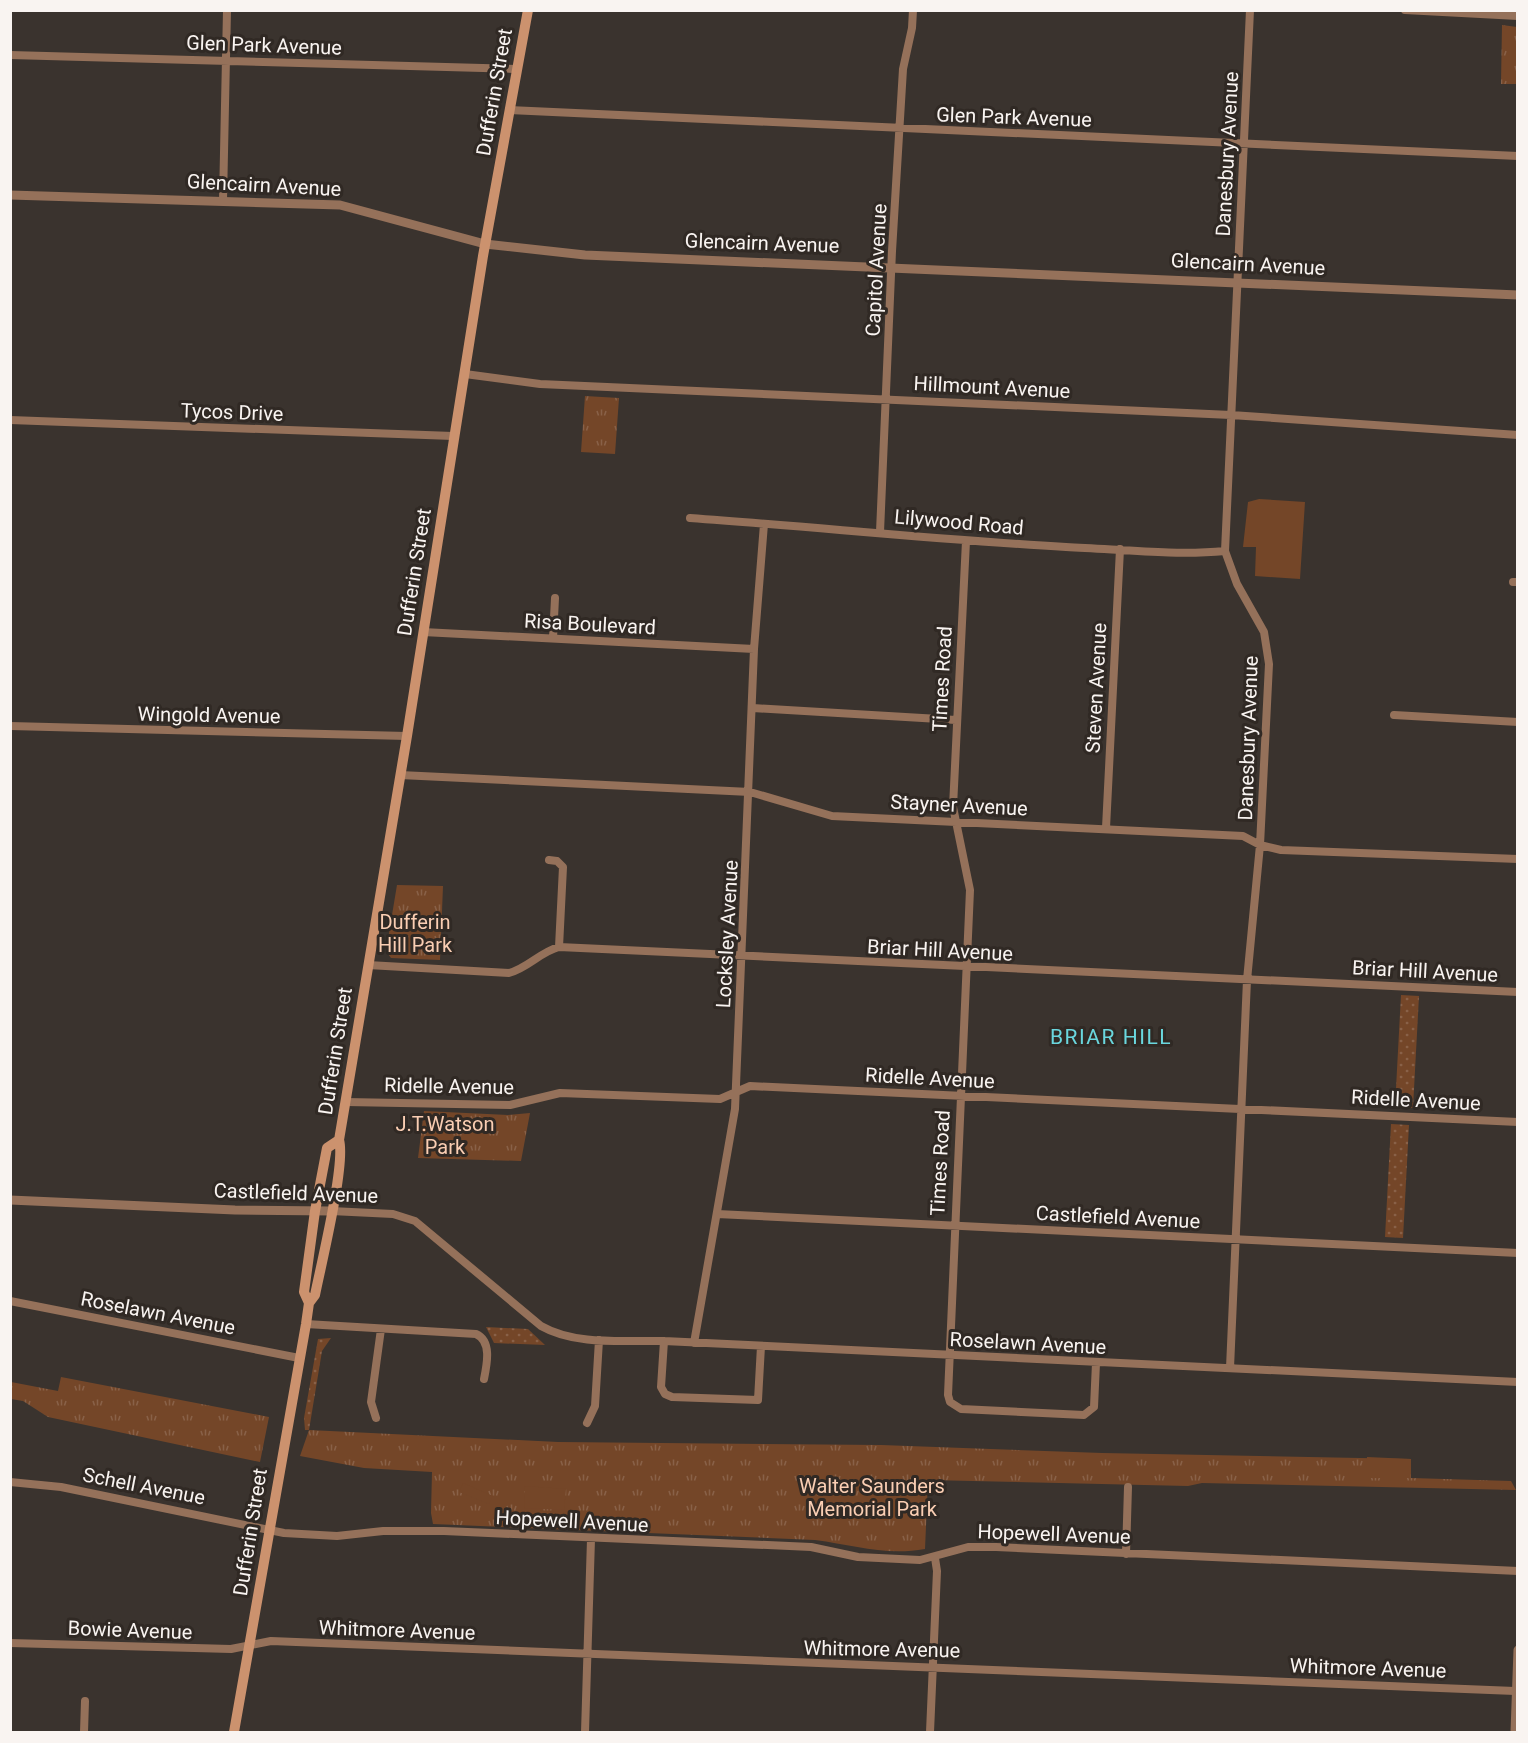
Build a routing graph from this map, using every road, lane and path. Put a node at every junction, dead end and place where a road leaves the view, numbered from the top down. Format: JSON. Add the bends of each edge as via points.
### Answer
{"nodes":[{"id":1,"x":227,"y":10,"type":"edge"},
{"id":2,"x":528,"y":10,"type":"edge"},
{"id":3,"x":913,"y":10,"type":"edge"},
{"id":4,"x":1250,"y":10,"type":"edge"},
{"id":5,"x":1405,"y":10,"type":"edge"},
{"id":6,"x":1518,"y":16,"type":"edge"},
{"id":7,"x":10,"y":55,"type":"edge"},
{"id":8,"x":226,"y":61,"type":"junction"},
{"id":9,"x":517,"y":69,"type":"junction"},
{"id":10,"x":509,"y":110,"type":"junction"},
{"id":11,"x":900,"y":129,"type":"junction"},
{"id":12,"x":1244,"y":143,"type":"junction"},
{"id":13,"x":1518,"y":156,"type":"edge"},
{"id":14,"x":10,"y":195,"type":"edge"},
{"id":15,"x":223,"y":201,"type":"junction"},
{"id":16,"x":485,"y":244,"type":"junction"},
{"id":17,"x":892,"y":266,"type":"junction"},
{"id":18,"x":1237,"y":282,"type":"junction"},
{"id":19,"x":1518,"y":295,"type":"edge"},
{"id":20,"x":465,"y":374,"type":"junction"},
{"id":21,"x":886,"y":399,"type":"junction"},
{"id":22,"x":1231,"y":415,"type":"junction"},
{"id":23,"x":10,"y":420,"type":"edge"},
{"id":24,"x":1518,"y":435,"type":"edge"},
{"id":25,"x":453,"y":436,"type":"junction"},
{"id":26,"x":690,"y":518,"type":"dead end"},
{"id":27,"x":764,"y":524,"type":"junction"},
{"id":28,"x":880,"y":532,"type":"junction"},
{"id":29,"x":966,"y":542,"type":"junction"},
{"id":30,"x":1120,"y":549,"type":"junction"},
{"id":31,"x":1225,"y":551,"type":"junction"},
{"id":32,"x":555,"y":598,"type":"dead end"},
{"id":33,"x":423,"y":632,"type":"junction"},
{"id":34,"x":553,"y":638,"type":"junction"},
{"id":35,"x":754,"y":650,"type":"junction"},
{"id":36,"x":753,"y":708,"type":"junction"},
{"id":37,"x":1394,"y":715,"type":"dead end"},
{"id":38,"x":956,"y":720,"type":"junction"},
{"id":39,"x":1518,"y":722,"type":"edge"},
{"id":40,"x":10,"y":726,"type":"edge"},
{"id":41,"x":407,"y":736,"type":"junction"},
{"id":42,"x":400,"y":775,"type":"junction"},
{"id":43,"x":750,"y":792,"type":"junction"},
{"id":44,"x":954,"y":821,"type":"junction"},
{"id":45,"x":1106,"y":828,"type":"junction"},
{"id":46,"x":1260,"y":845,"type":"junction"},
{"id":47,"x":1518,"y":859,"type":"edge"},
{"id":48,"x":549,"y":860,"type":"dead end"},
{"id":49,"x":559,"y":947,"type":"junction"},
{"id":50,"x":742,"y":956,"type":"junction"},
{"id":51,"x":368,"y":964,"type":"junction"},
{"id":52,"x":966,"y":968,"type":"junction"},
{"id":53,"x":1247,"y":980,"type":"junction"},
{"id":54,"x":1518,"y":992,"type":"edge"},
{"id":55,"x":736,"y":1092,"type":"junction"},
{"id":56,"x":959,"y":1096,"type":"junction"},
{"id":57,"x":346,"y":1102,"type":"junction"},
{"id":58,"x":1241,"y":1110,"type":"junction"},
{"id":59,"x":1518,"y":1122,"type":"edge"},
{"id":60,"x":339,"y":1140,"type":"junction"},
{"id":61,"x":10,"y":1200,"type":"edge"},
{"id":62,"x":315,"y":1211,"type":"junction"},
{"id":63,"x":331,"y":1211,"type":"junction"},
{"id":64,"x":717,"y":1214,"type":"junction"},
{"id":65,"x":953,"y":1227,"type":"junction"},
{"id":66,"x":1235,"y":1240,"type":"junction"},
{"id":67,"x":1518,"y":1253,"type":"edge"},
{"id":68,"x":10,"y":1301,"type":"edge"},
{"id":69,"x":309,"y":1303,"type":"junction"},
{"id":70,"x":306,"y":1324,"type":"junction"},
{"id":71,"x":541,"y":1326,"type":"joint"},
{"id":72,"x":381,"y":1329,"type":"junction"},
{"id":73,"x":599,"y":1340,"type":"junction"},
{"id":74,"x":664,"y":1341,"type":"junction"},
{"id":75,"x":694,"y":1343,"type":"junction"},
{"id":76,"x":761,"y":1346,"type":"junction"},
{"id":77,"x":949,"y":1355,"type":"junction"},
{"id":78,"x":299,"y":1358,"type":"junction"},
{"id":79,"x":1096,"y":1363,"type":"junction"},
{"id":80,"x":1230,"y":1368,"type":"junction"},
{"id":81,"x":484,"y":1379,"type":"dead end"},
{"id":82,"x":1518,"y":1382,"type":"edge"},
{"id":83,"x":376,"y":1418,"type":"dead end"},
{"id":84,"x":587,"y":1423,"type":"dead end"},
{"id":85,"x":10,"y":1482,"type":"edge"},
{"id":86,"x":1128,"y":1487,"type":"dead end"},
{"id":87,"x":270,"y":1529,"type":"junction"},
{"id":88,"x":591,"y":1539,"type":"junction"},
{"id":89,"x":1126,"y":1554,"type":"junction"},
{"id":90,"x":934,"y":1558,"type":"junction"},
{"id":91,"x":1518,"y":1571,"type":"edge"},
{"id":92,"x":10,"y":1643,"type":"edge"},
{"id":93,"x":249,"y":1647,"type":"junction"},
{"id":94,"x":1518,"y":1650,"type":"edge"},
{"id":95,"x":588,"y":1655,"type":"junction"},
{"id":96,"x":933,"y":1668,"type":"junction"},
{"id":97,"x":1515,"y":1691,"type":"junction"},
{"id":98,"x":85,"y":1701,"type":"dead end"},
{"id":99,"x":84,"y":1732,"type":"edge"},
{"id":100,"x":234,"y":1732,"type":"edge"},
{"id":101,"x":585,"y":1732,"type":"edge"},
{"id":102,"x":930,"y":1732,"type":"edge"},
{"id":103,"x":1515,"y":1732,"type":"edge"}],
"edges":[{"from":1,"to":8,"type":"street"},
{"from":2,"to":9,"type":"main road","name":"Dufferin Street"},
{"from":3,"to":11,"type":"street","name":"Capitol Avenue","via":[[903,69]]},
{"from":4,"to":12,"type":"street","name":"Danesbury Avenue"},
{"from":5,"to":6,"type":"street"},
{"from":7,"to":8,"type":"street","name":"Glen Park Avenue"},
{"from":8,"to":9,"type":"street","name":"Glen Park Avenue"},
{"from":8,"to":15,"type":"street"},
{"from":9,"to":10,"type":"main road","name":"Dufferin Street"},
{"from":10,"to":11,"type":"street","name":"Glen Park Avenue"},
{"from":10,"to":16,"type":"main road","name":"Dufferin Street"},
{"from":11,"to":12,"type":"street","name":"Glen Park Avenue"},
{"from":11,"to":17,"type":"street","name":"Capitol Avenue"},
{"from":12,"to":13,"type":"street","name":"Glen Park Avenue"},
{"from":12,"to":18,"type":"street","name":"Danesbury Avenue"},
{"from":14,"to":15,"type":"street","name":"Glencairn Avenue"},
{"from":15,"to":16,"type":"street","name":"Glencairn Avenue","via":[[340,205]]},
{"from":16,"to":17,"type":"street","name":"Glencairn Avenue","via":[[585,255]]},
{"from":16,"to":20,"type":"main road","name":"Dufferin Street"},
{"from":17,"to":18,"type":"street","name":"Glencairn Avenue"},
{"from":17,"to":21,"type":"street","name":"Capitol Avenue"},
{"from":18,"to":19,"type":"street","name":"Glencairn Avenue"},
{"from":18,"to":22,"type":"street","name":"Danesbury Avenue"},
{"from":20,"to":21,"type":"street","name":"Hillmount Avenue","via":[[540,384]]},
{"from":20,"to":25,"type":"main road","name":"Dufferin Street"},
{"from":21,"to":22,"type":"street","name":"Hillmount Avenue"},
{"from":21,"to":28,"type":"street","name":"Capitol Avenue"},
{"from":22,"to":24,"type":"street","name":"Hillmount Avenue"},
{"from":22,"to":31,"type":"street","name":"Danesbury Avenue"},
{"from":23,"to":25,"type":"street","name":"Tycos Drive"},
{"from":25,"to":33,"type":"main road","name":"Dufferin Street"},
{"from":26,"to":27,"type":"street","name":"Lilywood Road"},
{"from":27,"to":28,"type":"street","name":"Lilywood Road"},
{"from":27,"to":35,"type":"street","name":"Locksley Avenue"},
{"from":28,"to":29,"type":"street","name":"Lilywood Road"},
{"from":29,"to":30,"type":"street","name":"Lilywood Road"},
{"from":29,"to":38,"type":"street","name":"Times Road"},
{"from":30,"to":31,"type":"street","name":"Lilywood Road"},
{"from":30,"to":45,"type":"street","name":"Steven Avenue"},
{"from":31,"to":46,"type":"street","name":"Danesbury Avenue","via":[[1264,632],[1268,654]]},
{"from":32,"to":34,"type":"street"},
{"from":33,"to":34,"type":"street","name":"Risa Boulevard"},
{"from":33,"to":41,"type":"main road","name":"Dufferin Street"},
{"from":34,"to":35,"type":"street","name":"Risa Boulevard"},
{"from":35,"to":36,"type":"street","name":"Locksley Avenue"},
{"from":36,"to":38,"type":"street"},
{"from":36,"to":43,"type":"street","name":"Locksley Avenue"},
{"from":37,"to":39,"type":"street"},
{"from":38,"to":44,"type":"street","name":"Times Road"},
{"from":40,"to":41,"type":"street","name":"Wingold Avenue"},
{"from":41,"to":42,"type":"main road","name":"Dufferin Street"},
{"from":42,"to":43,"type":"street","name":"Stayner Avenue"},
{"from":42,"to":51,"type":"main road","name":"Dufferin Street"},
{"from":43,"to":44,"type":"street","name":"Stayner Avenue","via":[[832,816]]},
{"from":43,"to":50,"type":"street","name":"Locksley Avenue"},
{"from":44,"to":45,"type":"street","name":"Stayner Avenue"},
{"from":44,"to":52,"type":"street","name":"Times Road","via":[[970,890]]},
{"from":45,"to":46,"type":"street","name":"Stayner Avenue","via":[[1243,836]]},
{"from":46,"to":47,"type":"street","name":"Stayner Avenue","via":[[1281,850]]},
{"from":46,"to":53,"type":"street","name":"Danesbury Avenue"},
{"from":48,"to":49,"type":"street","via":[[563,867]]},
{"from":49,"to":50,"type":"street","name":"Briar Hill Avenue"},
{"from":49,"to":51,"type":"street","via":[[529,966],[509,973]]},
{"from":50,"to":52,"type":"street","name":"Briar Hill Avenue"},
{"from":50,"to":55,"type":"street","name":"Locksley Avenue"},
{"from":51,"to":57,"type":"main road","name":"Dufferin Street"},
{"from":52,"to":53,"type":"street","name":"Briar Hill Avenue"},
{"from":52,"to":56,"type":"street","name":"Times Road"},
{"from":53,"to":54,"type":"street","name":"Briar Hill Avenue"},
{"from":53,"to":58,"type":"street","name":"Danesbury Avenue"},
{"from":55,"to":56,"type":"street","name":"Ridelle Avenue","via":[[750,1086]]},
{"from":55,"to":57,"type":"street","name":"Ridelle Avenue","via":[[720,1099],[560,1093],[510,1105]]},
{"from":55,"to":64,"type":"street","name":"Locksley Avenue"},
{"from":56,"to":58,"type":"street","name":"Ridelle Avenue"},
{"from":56,"to":65,"type":"street","name":"Times Road"},
{"from":57,"to":60,"type":"main road","name":"Dufferin Street"},
{"from":58,"to":59,"type":"street","name":"Ridelle Avenue"},
{"from":58,"to":66,"type":"street","name":"Danesbury Avenue"},
{"from":60,"to":62,"type":"main road","name":"Dufferin Street","via":[[327,1148]]},
{"from":60,"to":63,"type":"main road","name":"Dufferin Street"},
{"from":61,"to":62,"type":"street","name":"Castlefield Avenue"},
{"from":62,"to":63,"type":"street","name":"Castlefield Avenue"},
{"from":62,"to":69,"type":"main road","name":"Dufferin Street","via":[[304,1292]]},
{"from":63,"to":69,"type":"main road","name":"Dufferin Street","via":[[315,1295]]},
{"from":63,"to":71,"type":"street","name":"Castlefield Avenue","via":[[393,1214],[415,1221]]},
{"from":64,"to":65,"type":"street","name":"Castlefield Avenue"},
{"from":64,"to":75,"type":"street","name":"Locksley Avenue"},
{"from":65,"to":66,"type":"street","name":"Castlefield Avenue"},
{"from":65,"to":77,"type":"street","name":"Times Road"},
{"from":66,"to":67,"type":"street","name":"Castlefield Avenue"},
{"from":66,"to":80,"type":"street","name":"Danesbury Avenue"},
{"from":68,"to":78,"type":"street","name":"Roselawn Avenue"},
{"from":69,"to":70,"type":"main road","name":"Dufferin Street"},
{"from":70,"to":72,"type":"street"},
{"from":70,"to":78,"type":"main road","name":"Dufferin Street"},
{"from":71,"to":73,"type":"street","name":"Roselawn Avenue","via":[[557,1335]]},
{"from":72,"to":81,"type":"street","via":[[483,1337]]},
{"from":72,"to":83,"type":"street","via":[[371,1402]]},
{"from":73,"to":74,"type":"street","name":"Roselawn Avenue"},
{"from":73,"to":84,"type":"street","via":[[595,1406]]},
{"from":74,"to":75,"type":"street","name":"Roselawn Avenue"},
{"from":74,"to":76,"type":"street","via":[[662,1387],[668,1396],[758,1400]]},
{"from":75,"to":76,"type":"street","name":"Roselawn Avenue"},
{"from":76,"to":77,"type":"street","name":"Roselawn Avenue"},
{"from":77,"to":79,"type":"street","name":"Roselawn Avenue"},
{"from":77,"to":79,"type":"street","name":"Times Road","via":[[950,1402],[961,1409],[1084,1415],[1094,1407]]},
{"from":78,"to":87,"type":"main road","name":"Dufferin Street"},
{"from":79,"to":80,"type":"street","name":"Roselawn Avenue"},
{"from":80,"to":82,"type":"street","name":"Roselawn Avenue"},
{"from":85,"to":87,"type":"street","name":"Schell Avenue","via":[[61,1487]]},
{"from":86,"to":89,"type":"street"},
{"from":87,"to":88,"type":"street","name":"Hopewell Avenue","via":[[337,1536],[432,1530]]},
{"from":87,"to":93,"type":"main road","name":"Dufferin Street"},
{"from":88,"to":90,"type":"street","name":"Hopewell Avenue","via":[[811,1547],[881,1559]]},
{"from":88,"to":95,"type":"street"},
{"from":89,"to":90,"type":"street","name":"Hopewell Avenue","via":[[969,1547]]},
{"from":89,"to":91,"type":"street","name":"Hopewell Avenue"},
{"from":90,"to":96,"type":"street","via":[[937,1571]]},
{"from":92,"to":93,"type":"street","name":"Bowie Avenue"},
{"from":93,"to":95,"type":"street","name":"Whitmore Avenue","via":[[271,1641]]},
{"from":93,"to":100,"type":"main road","name":"Dufferin Street"},
{"from":94,"to":97,"type":"street"},
{"from":95,"to":96,"type":"street","name":"Whitmore Avenue"},
{"from":95,"to":101,"type":"street"},
{"from":96,"to":97,"type":"street","name":"Whitmore Avenue"},
{"from":96,"to":102,"type":"street"},
{"from":97,"to":103,"type":"street"},
{"from":98,"to":99,"type":"street"}]}
